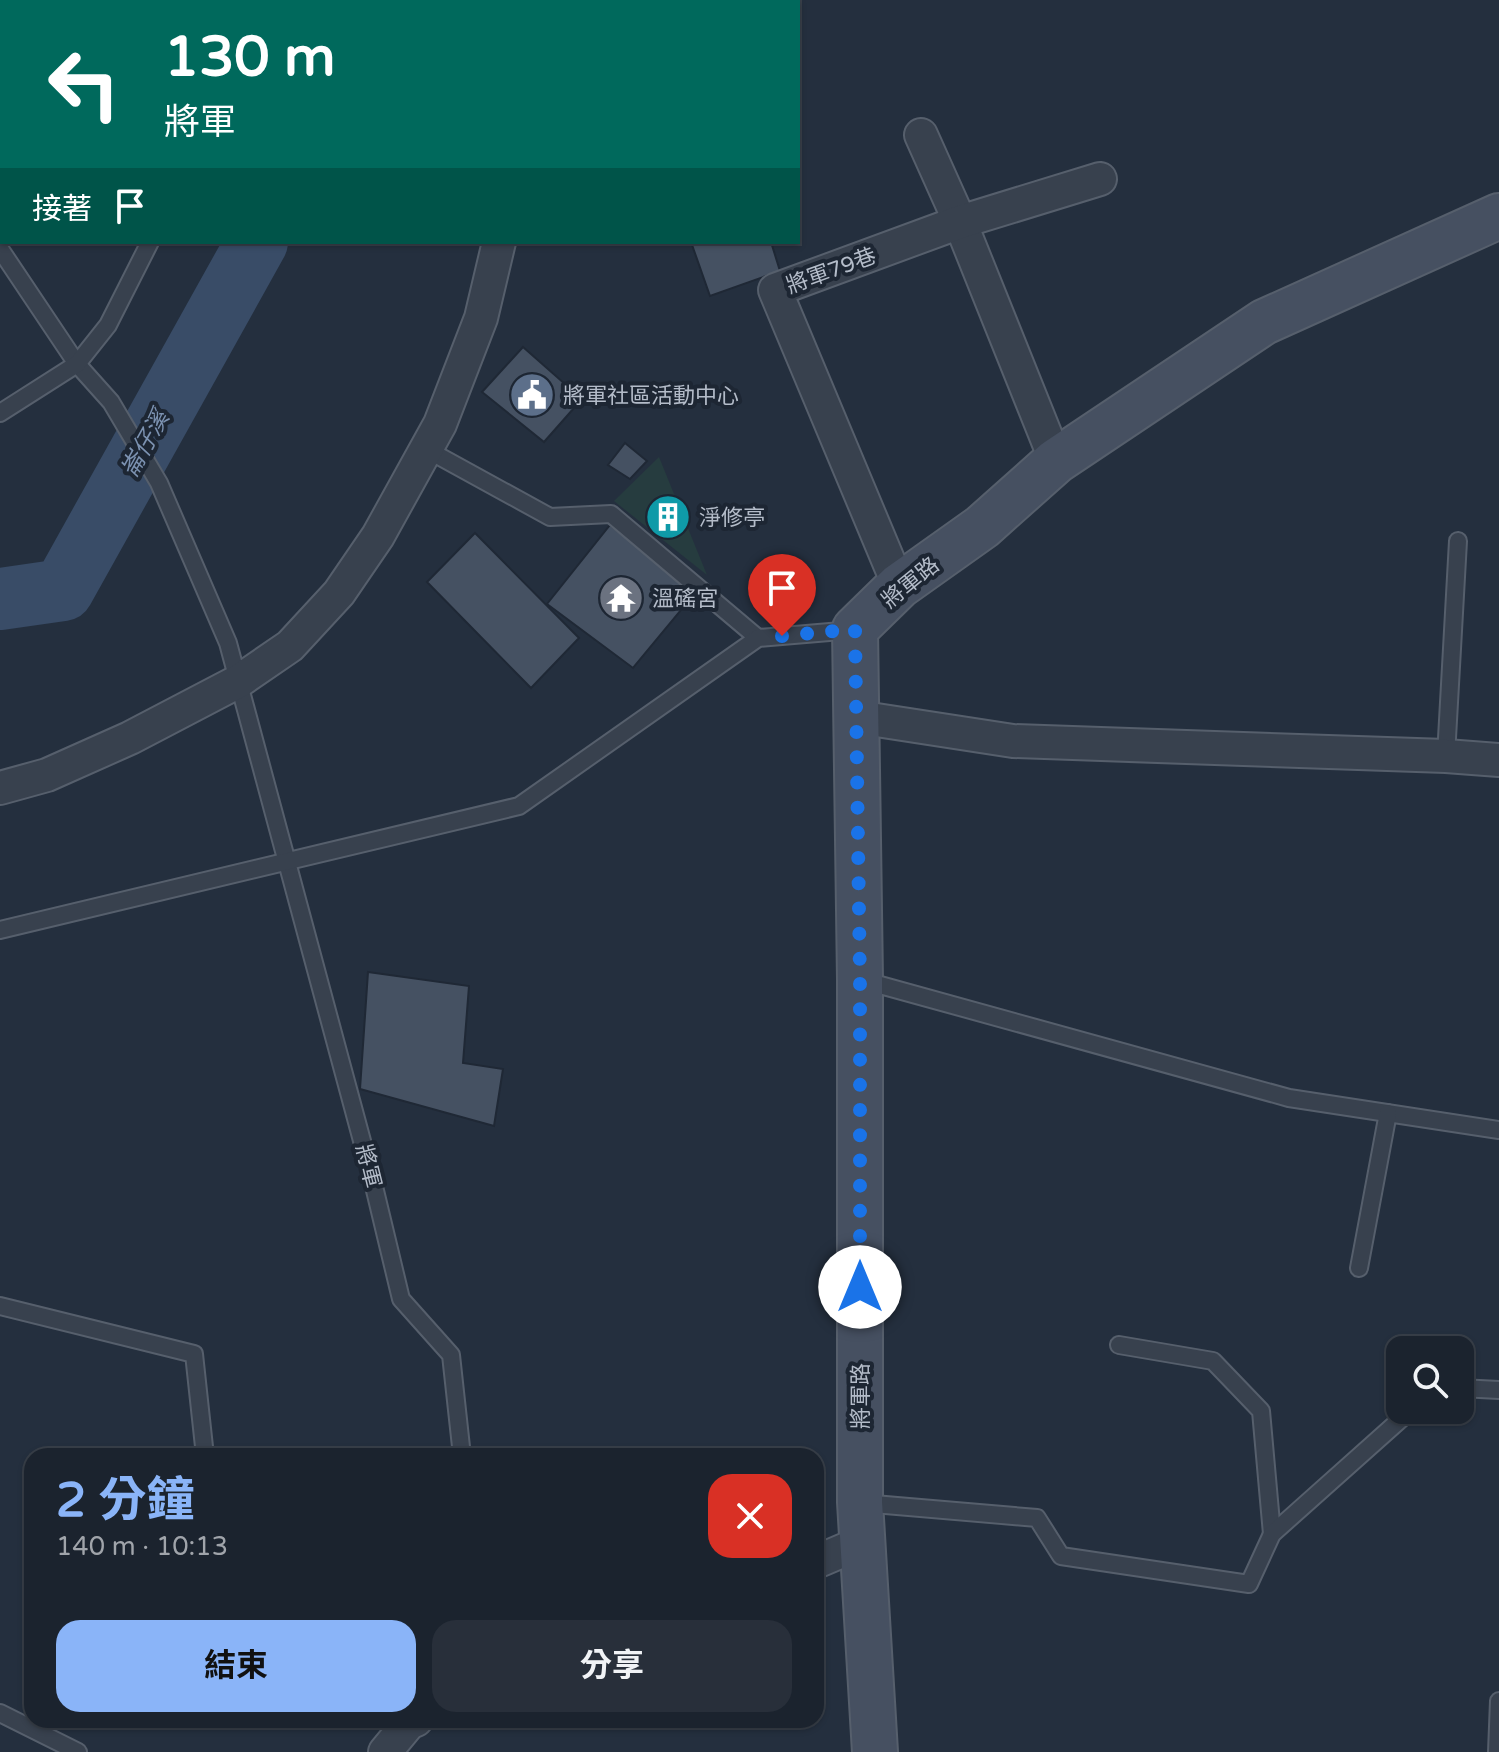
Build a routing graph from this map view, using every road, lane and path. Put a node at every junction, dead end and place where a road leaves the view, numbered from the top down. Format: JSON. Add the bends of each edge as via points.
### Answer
{"nodes":[{"id":1,"x":921,"y":135,"type":"dead end"},
{"id":2,"x":1100,"y":179,"type":"dead end"},
{"id":3,"x":1499,"y":216,"type":"edge"},
{"id":4,"x":960,"y":222,"type":"junction"},
{"id":5,"x":149,"y":244,"type":"edge"},
{"id":6,"x":499,"y":244,"type":"edge"},
{"id":7,"x":0,"y":249,"type":"edge"},
{"id":8,"x":77,"y":364,"type":"junction"},
{"id":9,"x":0,"y":413,"type":"edge"},
{"id":10,"x":426,"y":449,"type":"junction"},
{"id":11,"x":1056,"y":461,"type":"junction"},
{"id":12,"x":1458,"y":541,"type":"dead end"},
{"id":13,"x":899,"y":586,"type":"junction"},
{"id":14,"x":855,"y":629,"type":"junction"},
{"id":15,"x":758,"y":638,"type":"junction"},
{"id":16,"x":239,"y":681,"type":"junction"},
{"id":17,"x":857,"y":717,"type":"junction"},
{"id":18,"x":1446,"y":756,"type":"junction"},
{"id":19,"x":1499,"y":760,"type":"edge"},
{"id":20,"x":0,"y":788,"type":"edge"},
{"id":21,"x":288,"y":863,"type":"junction"},
{"id":22,"x":0,"y":930,"type":"edge"},
{"id":23,"x":860,"y":980,"type":"junction"},
{"id":24,"x":1388,"y":1113,"type":"junction"},
{"id":25,"x":1499,"y":1130,"type":"edge"},
{"id":26,"x":1359,"y":1268,"type":"dead end"},
{"id":27,"x":0,"y":1306,"type":"edge"},
{"id":28,"x":1119,"y":1345,"type":"dead end"},
{"id":29,"x":1474,"y":1389,"type":"edge"},
{"id":30,"x":1499,"y":1390,"type":"edge"},
{"id":31,"x":1395,"y":1424,"type":"edge"},
{"id":32,"x":204,"y":1448,"type":"edge"},
{"id":33,"x":461,"y":1448,"type":"edge"},
{"id":34,"x":862,"y":1522,"type":"junction"},
{"id":35,"x":1272,"y":1534,"type":"junction"},
{"id":36,"x":824,"y":1555,"type":"edge"},
{"id":37,"x":1499,"y":1701,"type":"edge"},
{"id":38,"x":0,"y":1713,"type":"edge"},
{"id":39,"x":24,"y":1725,"type":"edge"},
{"id":40,"x":30,"y":1728,"type":"edge"},
{"id":41,"x":403,"y":1728,"type":"edge"},
{"id":42,"x":78,"y":1752,"type":"edge"},
{"id":43,"x":385,"y":1752,"type":"edge"},
{"id":44,"x":875,"y":1752,"type":"edge"},
{"id":45,"x":1497,"y":1752,"type":"edge"}],
"edges":[{"from":1,"to":4,"type":"street"},
{"from":2,"to":4,"type":"street","name":"將軍79巷"},
{"from":3,"to":11,"type":"main road","name":"將軍路","via":[[1264,322]]},
{"from":4,"to":11,"type":"street"},
{"from":4,"to":13,"type":"street","name":"將軍79巷","via":[[775,290]]},
{"from":5,"to":8,"type":"lane","via":[[108,325]]},
{"from":6,"to":10,"type":"street","via":[[481,318]]},
{"from":7,"to":8,"type":"lane","name":"將軍"},
{"from":8,"to":9,"type":"lane"},
{"from":8,"to":16,"type":"lane","name":"將軍","via":[[111,402],[159,483],[228,643]]},
{"from":10,"to":15,"type":"lane","via":[[550,517],[611,514]]},
{"from":10,"to":16,"type":"street","via":[[339,593],[290,646]]},
{"from":11,"to":13,"type":"main road","name":"將軍路","via":[[982,527]]},
{"from":12,"to":18,"type":"lane"},
{"from":13,"to":14,"type":"main road","name":"將軍路"},
{"from":14,"to":15,"type":"lane"},
{"from":14,"to":17,"type":"main road","name":"將軍路"},
{"from":15,"to":21,"type":"lane","via":[[519,806]]},
{"from":16,"to":20,"type":"street","via":[[130,738],[47,775]]},
{"from":16,"to":21,"type":"lane","name":"將軍"},
{"from":17,"to":18,"type":"street","via":[[1013,741]]},
{"from":17,"to":23,"type":"main road","name":"將軍路"},
{"from":18,"to":19,"type":"street"},
{"from":21,"to":22,"type":"lane"},
{"from":21,"to":33,"type":"lane","name":"將軍","via":[[401,1299],[451,1355]]},
{"from":23,"to":24,"type":"lane","via":[[1289,1098]]},
{"from":23,"to":34,"type":"main road","name":"將軍路"},
{"from":24,"to":25,"type":"lane"},
{"from":24,"to":26,"type":"lane"},
{"from":27,"to":32,"type":"lane","via":[[194,1354]]},
{"from":28,"to":35,"type":"lane","via":[[1213,1361],[1261,1411]]},
{"from":29,"to":30,"type":"lane"},
{"from":31,"to":35,"type":"lane"},
{"from":34,"to":35,"type":"lane","via":[[1037,1518],[1061,1556],[1249,1584]]},
{"from":34,"to":36,"type":"street"},
{"from":34,"to":44,"type":"main road","name":"將軍路"},
{"from":37,"to":45,"type":"lane"},
{"from":38,"to":39,"type":"lane"},
{"from":40,"to":42,"type":"lane"},
{"from":41,"to":43,"type":"street"}]}
